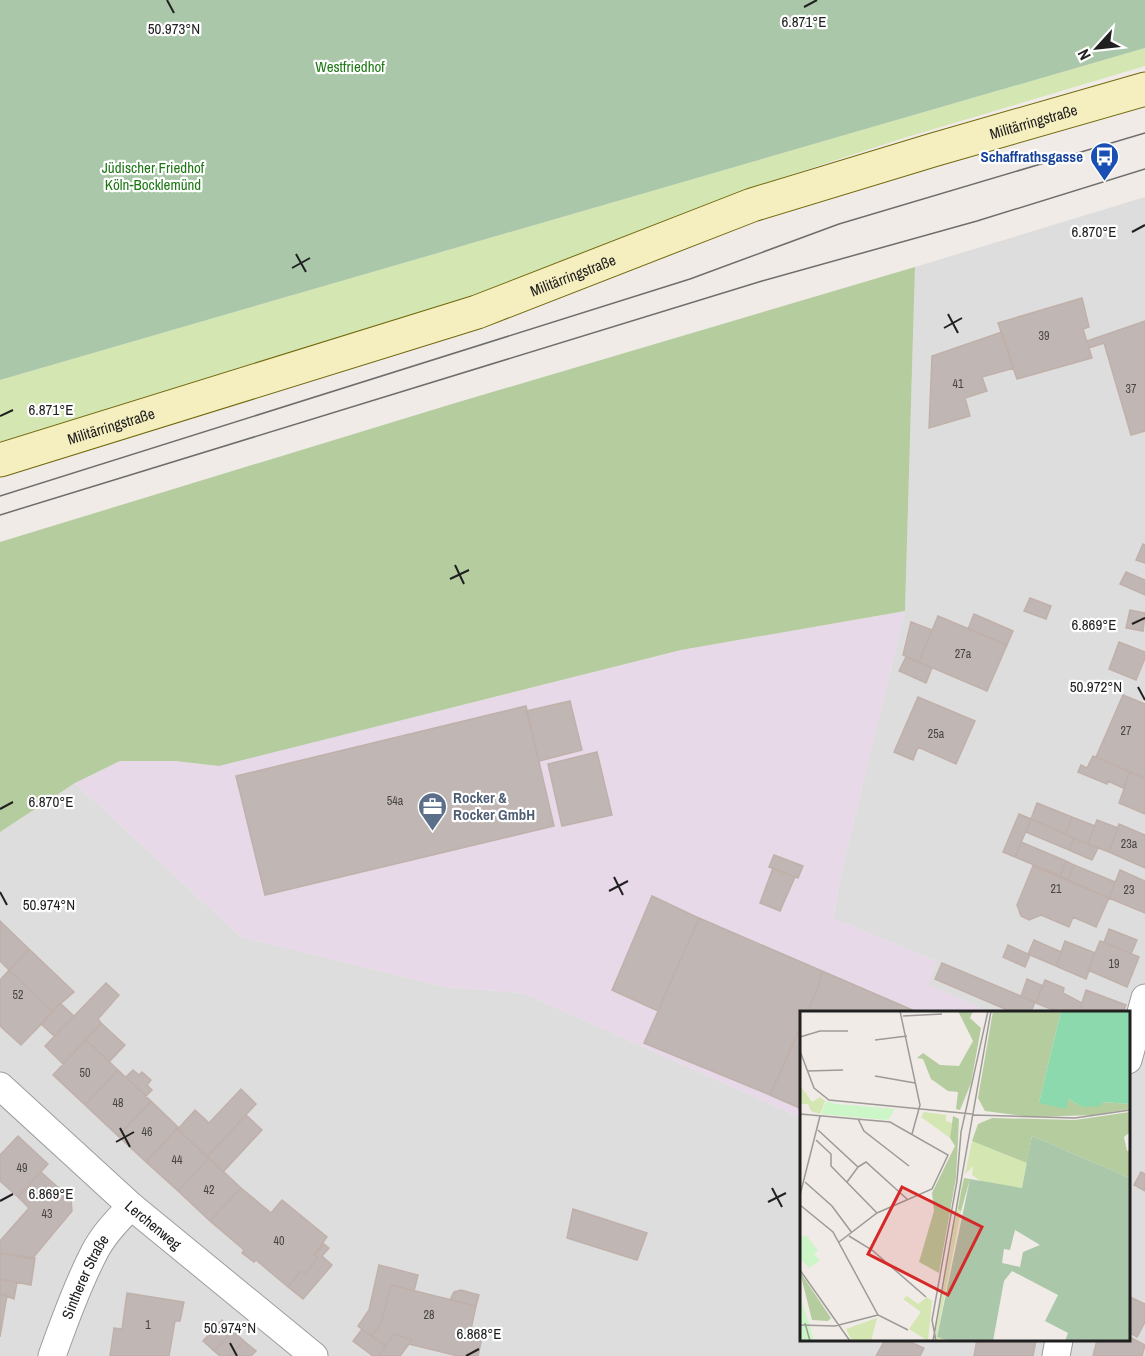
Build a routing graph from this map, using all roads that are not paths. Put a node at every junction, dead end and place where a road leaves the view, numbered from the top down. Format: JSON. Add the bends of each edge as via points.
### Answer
{"nodes":[{"id":1,"x":1145,"y":89,"type":"edge"},
{"id":2,"x":0,"y":460,"type":"edge"},
{"id":3,"x":1145,"y":998,"type":"edge"},
{"id":4,"x":1130,"y":1053,"type":"edge"},
{"id":5,"x":0,"y":1086,"type":"edge"},
{"id":6,"x":131,"y":1206,"type":"junction"},
{"id":7,"x":1059,"y":1341,"type":"edge"},
{"id":8,"x":52,"y":1356,"type":"edge"},
{"id":9,"x":314,"y":1356,"type":"edge"},
{"id":10,"x":1056,"y":1356,"type":"edge"}],
"edges":[{"from":1,"to":2,"type":"main road","name":"Militärringstraße","via":[[752,205],[477,312]]},
{"from":3,"to":4,"type":"street"},
{"from":5,"to":6,"type":"street","name":"Lerchenweg"},
{"from":6,"to":8,"type":"street","name":"Sintherer Straße","via":[[94,1252]]},
{"from":6,"to":9,"type":"street","name":"Lerchenweg"},
{"from":7,"to":10,"type":"street"}]}
